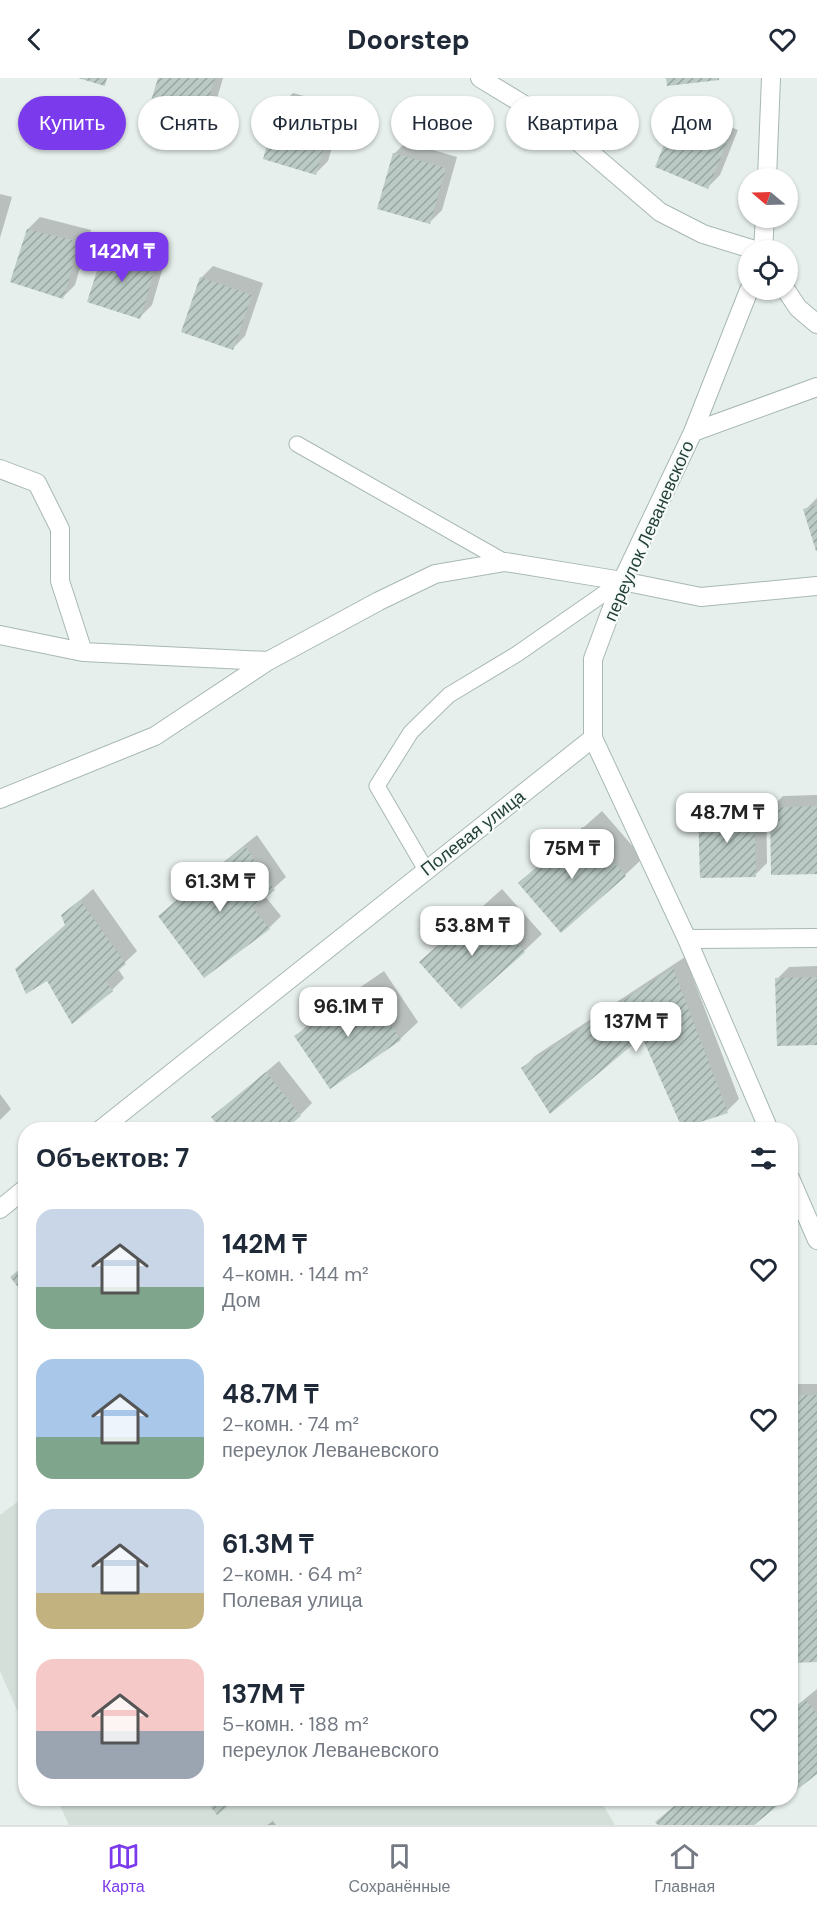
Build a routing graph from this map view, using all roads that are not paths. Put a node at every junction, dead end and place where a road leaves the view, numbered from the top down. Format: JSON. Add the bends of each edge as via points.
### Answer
{"nodes":[{"id":1,"x":480,"y":78,"type":"edge"},
{"id":2,"x":771,"y":78,"type":"edge"},
{"id":3,"x":767,"y":168,"type":"edge"},
{"id":4,"x":738,"y":245,"type":"edge"},
{"id":5,"x":745,"y":300,"type":"edge"},
{"id":6,"x":793,"y":300,"type":"edge"},
{"id":7,"x":817,"y":324,"type":"edge"},
{"id":8,"x":817,"y":387,"type":"edge"},
{"id":9,"x":693,"y":432,"type":"junction"},
{"id":10,"x":297,"y":444,"type":"dead end"},
{"id":11,"x":0,"y":469,"type":"edge"},
{"id":12,"x":505,"y":562,"type":"junction"},
{"id":13,"x":622,"y":581,"type":"junction"},
{"id":14,"x":817,"y":586,"type":"edge"},
{"id":15,"x":0,"y":635,"type":"edge"},
{"id":16,"x":83,"y":652,"type":"junction"},
{"id":17,"x":268,"y":662,"type":"junction"},
{"id":18,"x":593,"y":738,"type":"junction"},
{"id":19,"x":0,"y":799,"type":"edge"},
{"id":20,"x":426,"y":870,"type":"junction"},
{"id":21,"x":817,"y":938,"type":"edge"},
{"id":22,"x":687,"y":939,"type":"junction"},
{"id":23,"x":110,"y":1122,"type":"edge"},
{"id":24,"x":766,"y":1122,"type":"edge"},
{"id":25,"x":18,"y":1194,"type":"edge"},
{"id":26,"x":798,"y":1196,"type":"edge"},
{"id":27,"x":0,"y":1209,"type":"edge"},
{"id":28,"x":817,"y":1240,"type":"edge"}],
"edges":[{"from":1,"to":4,"type":"street","via":[[562,128],[660,212],[703,234]]},
{"from":2,"to":3,"type":"street"},
{"from":5,"to":9,"type":"street","name":"переулок Леваневского"},
{"from":6,"to":7,"type":"street"},
{"from":8,"to":9,"type":"street"},
{"from":9,"to":13,"type":"street","name":"переулок Леваневского"},
{"from":10,"to":12,"type":"lane"},
{"from":11,"to":16,"type":"street","via":[[37,483],[60,529],[60,581]]},
{"from":12,"to":13,"type":"street"},
{"from":12,"to":17,"type":"street","via":[[435,574]]},
{"from":13,"to":14,"type":"street","via":[[700,597]]},
{"from":13,"to":18,"type":"street","name":"переулок Леваневского","via":[[593,659]]},
{"from":13,"to":20,"type":"lane","via":[[517,654],[449,695],[411,732],[377,786]]},
{"from":15,"to":16,"type":"street"},
{"from":16,"to":17,"type":"street"},
{"from":17,"to":19,"type":"street","via":[[155,736]]},
{"from":18,"to":20,"type":"street","name":"Полевая улица"},
{"from":18,"to":22,"type":"street","name":"переулок Леваневского"},
{"from":20,"to":23,"type":"street","name":"Полевая улица"},
{"from":21,"to":22,"type":"street"},
{"from":22,"to":24,"type":"street","name":"переулок Леваневского"},
{"from":25,"to":27,"type":"street"},
{"from":26,"to":28,"type":"street"}]}
